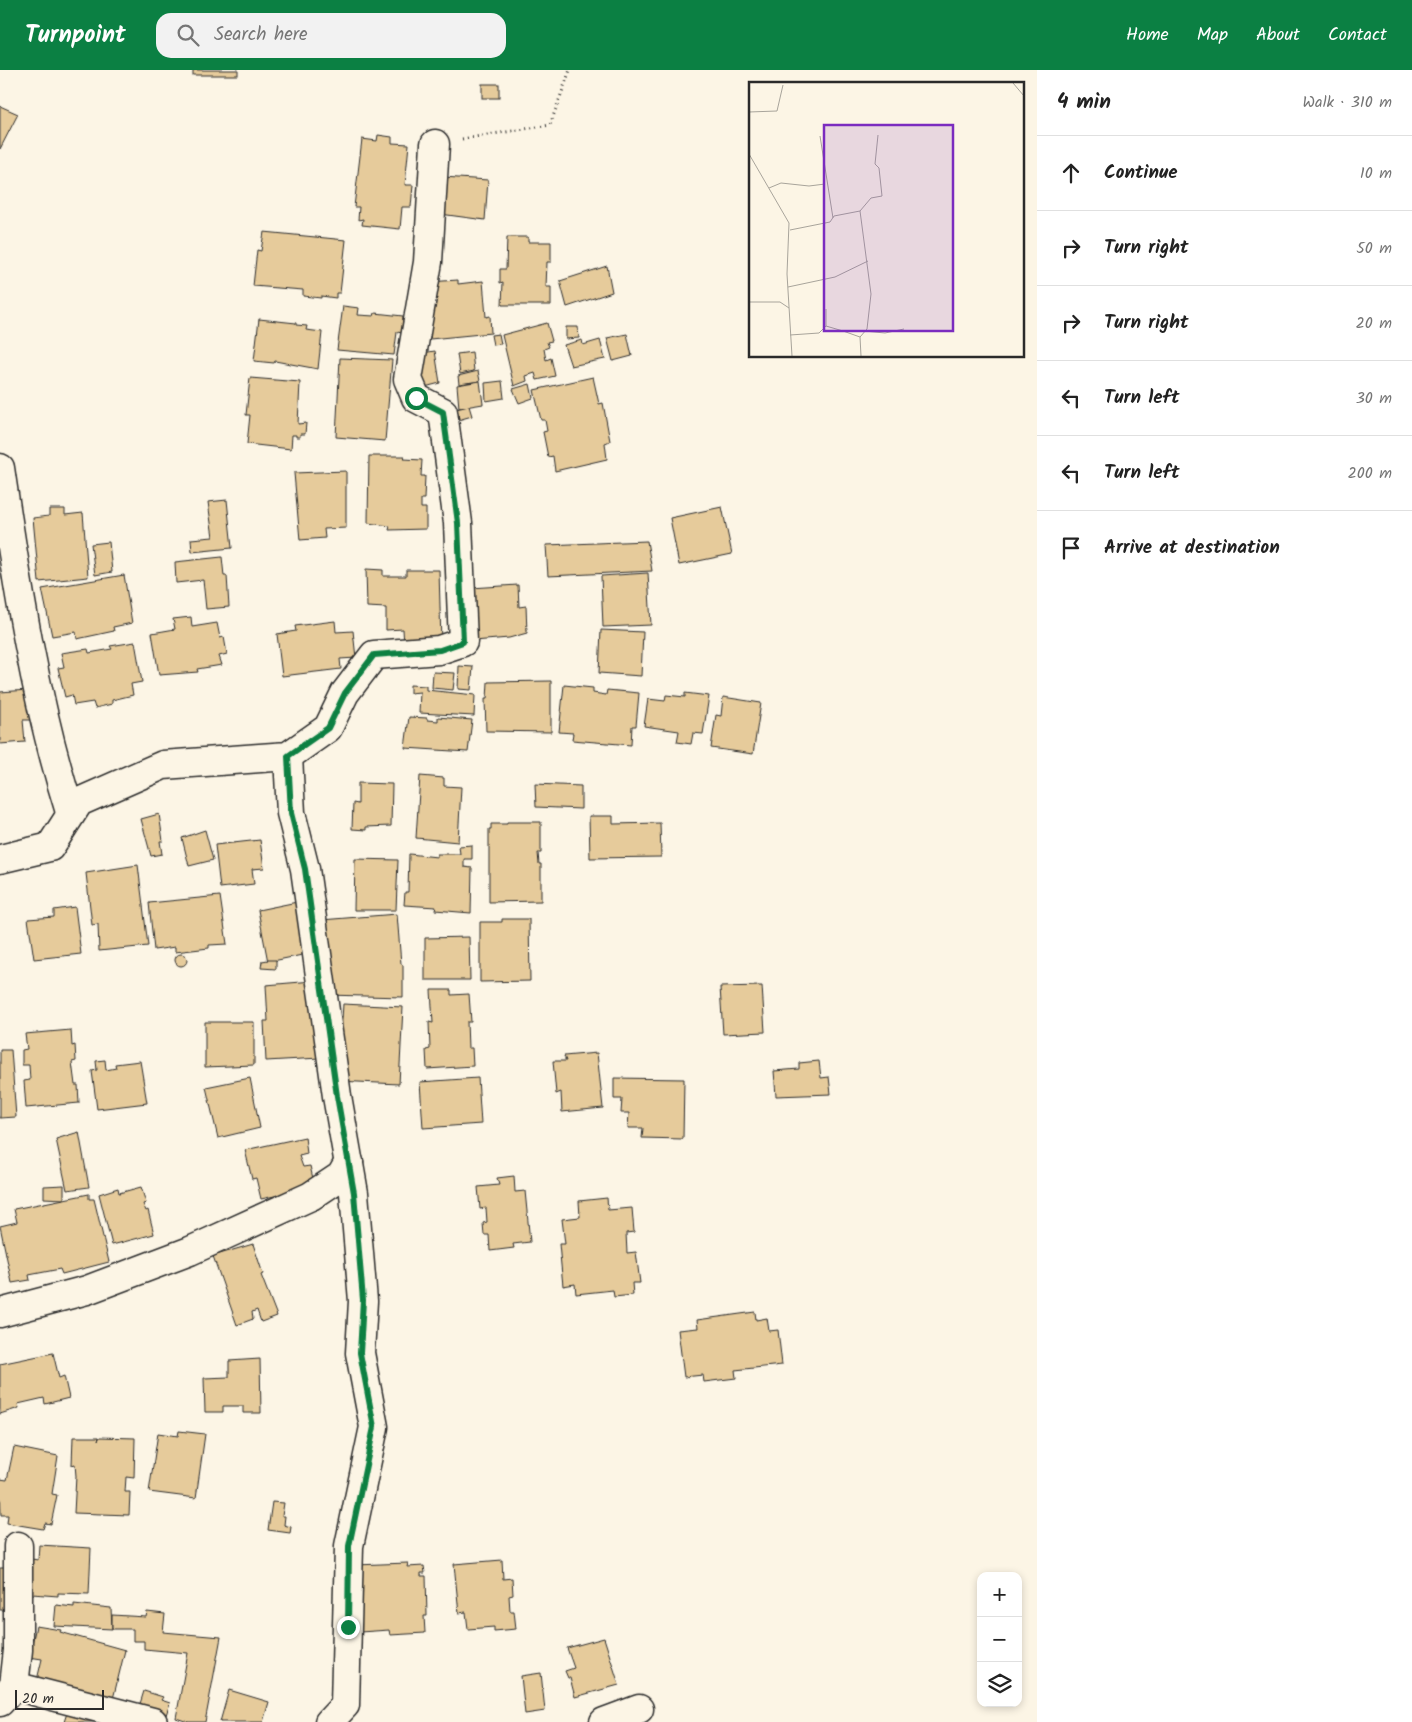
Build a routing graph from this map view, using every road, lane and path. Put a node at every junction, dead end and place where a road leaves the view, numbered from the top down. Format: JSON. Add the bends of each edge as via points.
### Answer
{"nodes":[{"id":1,"x":570,"y":70,"type":"edge"},
{"id":2,"x":435,"y":144,"type":"joint"},
{"id":3,"x":0,"y":468,"type":"edge"},
{"id":4,"x":5,"y":541,"type":"edge"},
{"id":5,"x":288,"y":756,"type":"junction"},
{"id":6,"x":70,"y":812,"type":"junction"},
{"id":7,"x":0,"y":859,"type":"edge"},
{"id":8,"x":349,"y":1162,"type":"junction"},
{"id":9,"x":0,"y":1313,"type":"edge"},
{"id":10,"x":18,"y":1546,"type":"dead end"},
{"id":11,"x":7,"y":1694,"type":"edge"},
{"id":12,"x":639,"y":1709,"type":"dead end"},
{"id":13,"x":153,"y":1722,"type":"edge"},
{"id":14,"x":329,"y":1722,"type":"edge"},
{"id":15,"x":604,"y":1722,"type":"edge"}],
"edges":[{"from":1,"to":2,"type":"path","via":[[550,125]]},
{"from":2,"to":5,"type":"street","via":[[428,262],[408,379],[416,398],[443,412],[458,523],[463,642],[440,650],[374,655],[345,693],[328,728]]},
{"from":3,"to":4,"type":"street"},
{"from":4,"to":6,"type":"street","via":[[43,717]]},
{"from":5,"to":6,"type":"street","via":[[163,765],[79,802]]},
{"from":5,"to":8,"type":"street","via":[[291,813],[305,869],[335,1086]]},
{"from":6,"to":7,"type":"street","via":[[50,847]]},
{"from":8,"to":9,"type":"street","via":[[341,1176],[311,1196],[190,1251],[86,1290]]},
{"from":8,"to":14,"type":"street","via":[[363,1300],[360,1353],[374,1427],[349,1546],[344,1706]]},
{"from":10,"to":11,"type":"street","via":[[18,1650]]},
{"from":11,"to":13,"type":"street"},
{"from":12,"to":15,"type":"street"}]}
